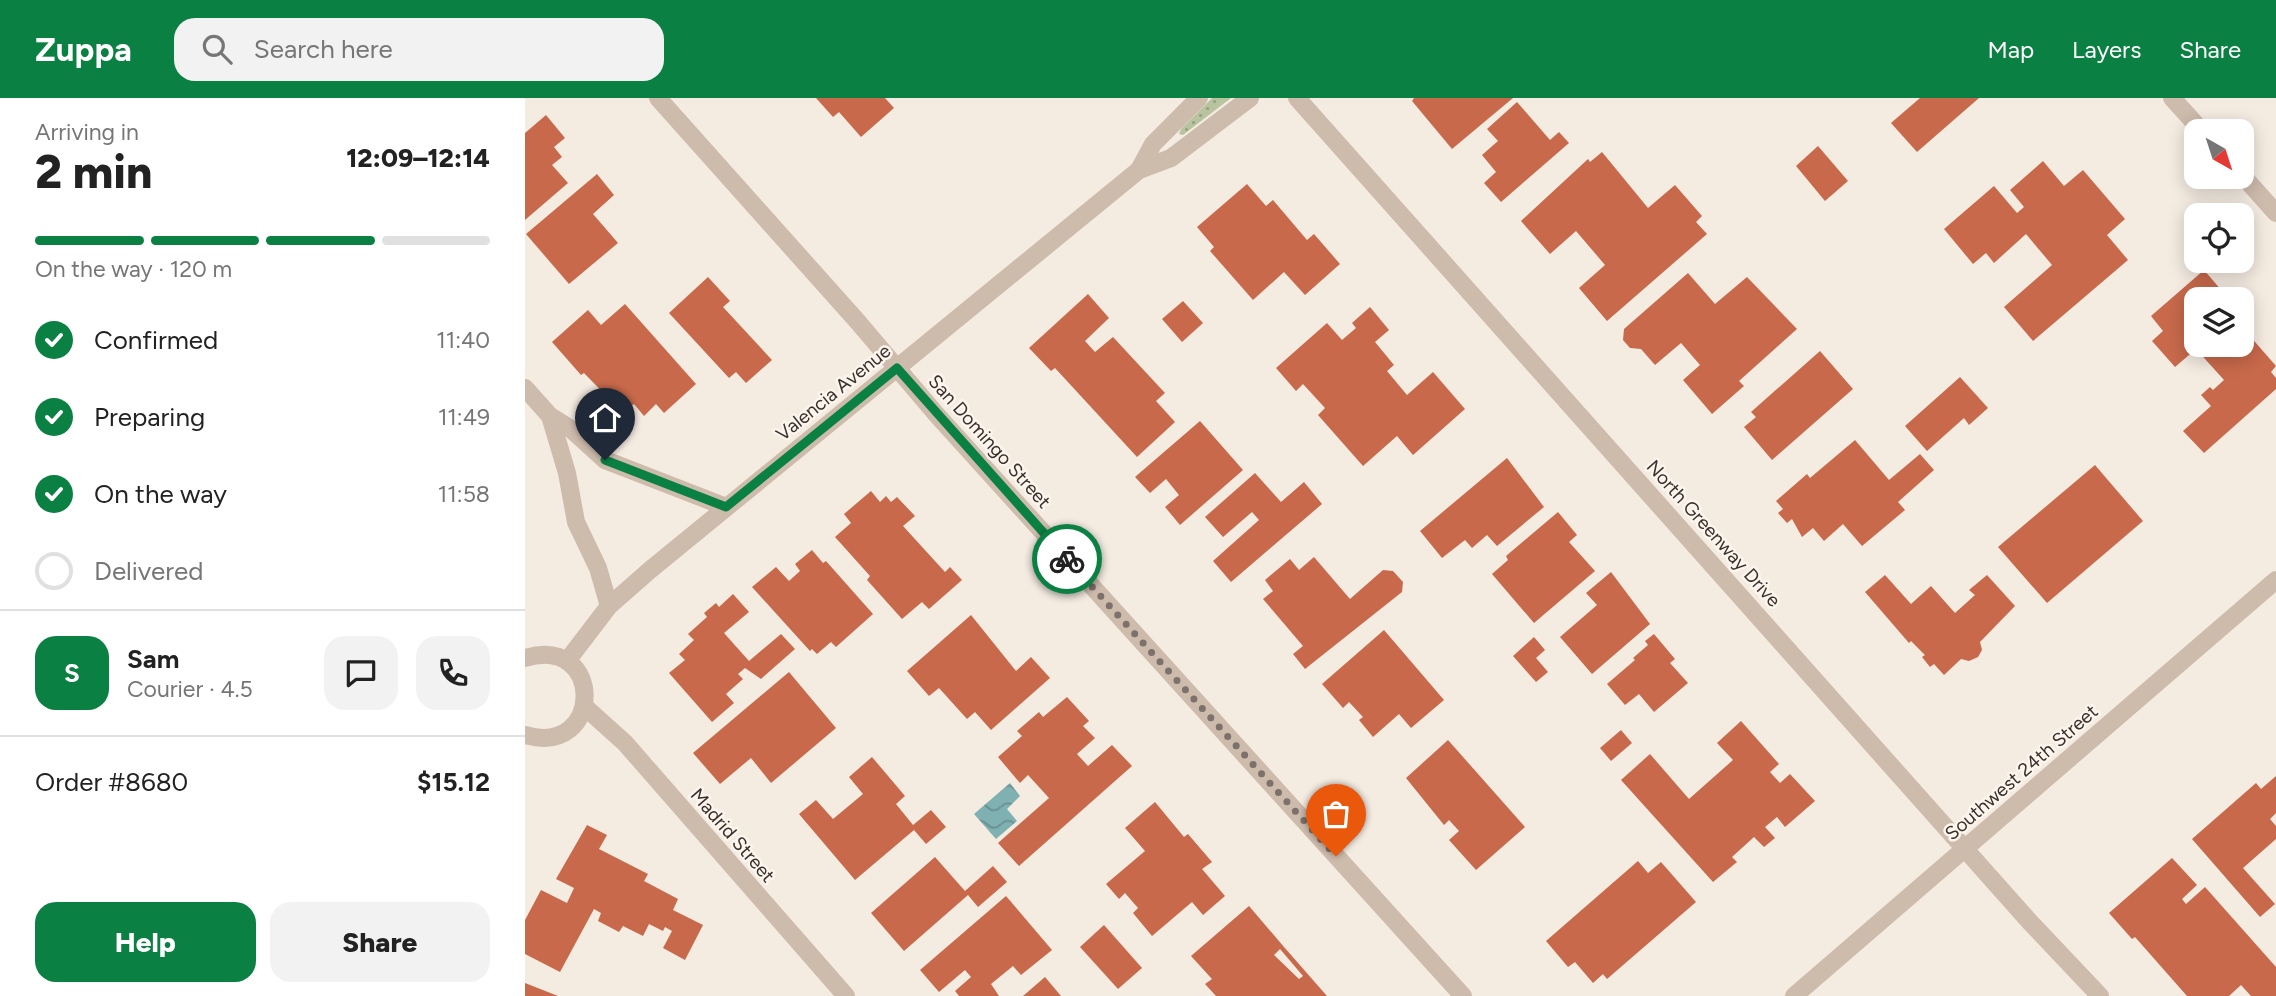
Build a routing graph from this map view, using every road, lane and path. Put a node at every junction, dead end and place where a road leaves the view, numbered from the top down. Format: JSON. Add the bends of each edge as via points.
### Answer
{"nodes":[{"id":1,"x":657,"y":98,"type":"edge"},
{"id":2,"x":1199,"y":98,"type":"edge"},
{"id":3,"x":1250,"y":98,"type":"edge"},
{"id":4,"x":1297,"y":98,"type":"edge"},
{"id":5,"x":2172,"y":98,"type":"edge"},
{"id":6,"x":2191,"y":119,"type":"edge"},
{"id":7,"x":1139,"y":170,"type":"junction"},
{"id":8,"x":2254,"y":188,"type":"edge"},
{"id":9,"x":2276,"y":213,"type":"edge"},
{"id":10,"x":897,"y":368,"type":"junction"},
{"id":11,"x":525,"y":388,"type":"edge"},
{"id":12,"x":550,"y":416,"type":"junction"},
{"id":13,"x":726,"y":507,"type":"junction"},
{"id":14,"x":2276,"y":580,"type":"edge"},
{"id":15,"x":609,"y":606,"type":"junction"},
{"id":16,"x":525,"y":659,"type":"edge"},
{"id":17,"x":567,"y":661,"type":"junction"},
{"id":18,"x":585,"y":707,"type":"junction"},
{"id":19,"x":525,"y":735,"type":"edge"},
{"id":20,"x":1966,"y":848,"type":"junction"},
{"id":21,"x":846,"y":996,"type":"edge"},
{"id":22,"x":1463,"y":996,"type":"edge"},
{"id":23,"x":1794,"y":996,"type":"edge"},
{"id":24,"x":2100,"y":996,"type":"edge"}],
"edges":[{"from":1,"to":10,"type":"street","name":"San Domingo Street"},
{"from":2,"to":7,"type":"street","name":"Valencia Avenue","via":[[1153,144]]},
{"from":3,"to":7,"type":"street","name":"Valencia Avenue","via":[[1171,158]]},
{"from":4,"to":20,"type":"street","name":"North Greenway Drive"},
{"from":5,"to":6,"type":"street"},
{"from":7,"to":10,"type":"street","name":"Valencia Avenue"},
{"from":8,"to":9,"type":"street"},
{"from":10,"to":13,"type":"street","name":"Valencia Avenue"},
{"from":10,"to":22,"type":"street","name":"San Domingo Street"},
{"from":11,"to":12,"type":"street"},
{"from":12,"to":13,"type":"street","via":[[605,460]]},
{"from":12,"to":15,"type":"street","via":[[576,522]]},
{"from":13,"to":15,"type":"street","name":"Valencia Avenue"},
{"from":14,"to":20,"type":"street","name":"Southwest 24th Street"},
{"from":15,"to":17,"type":"street","name":"Valencia Avenue"},
{"from":16,"to":17,"type":"street","via":[[539,654]]},
{"from":17,"to":18,"type":"street","via":[[583,681]]},
{"from":18,"to":19,"type":"street","via":[[568,731],[540,739]]},
{"from":18,"to":21,"type":"street","name":"Madrid Street","via":[[625,743]]},
{"from":20,"to":23,"type":"street","name":"Southwest 24th Street"},
{"from":20,"to":24,"type":"street","name":"North Greenway Drive"}]}
